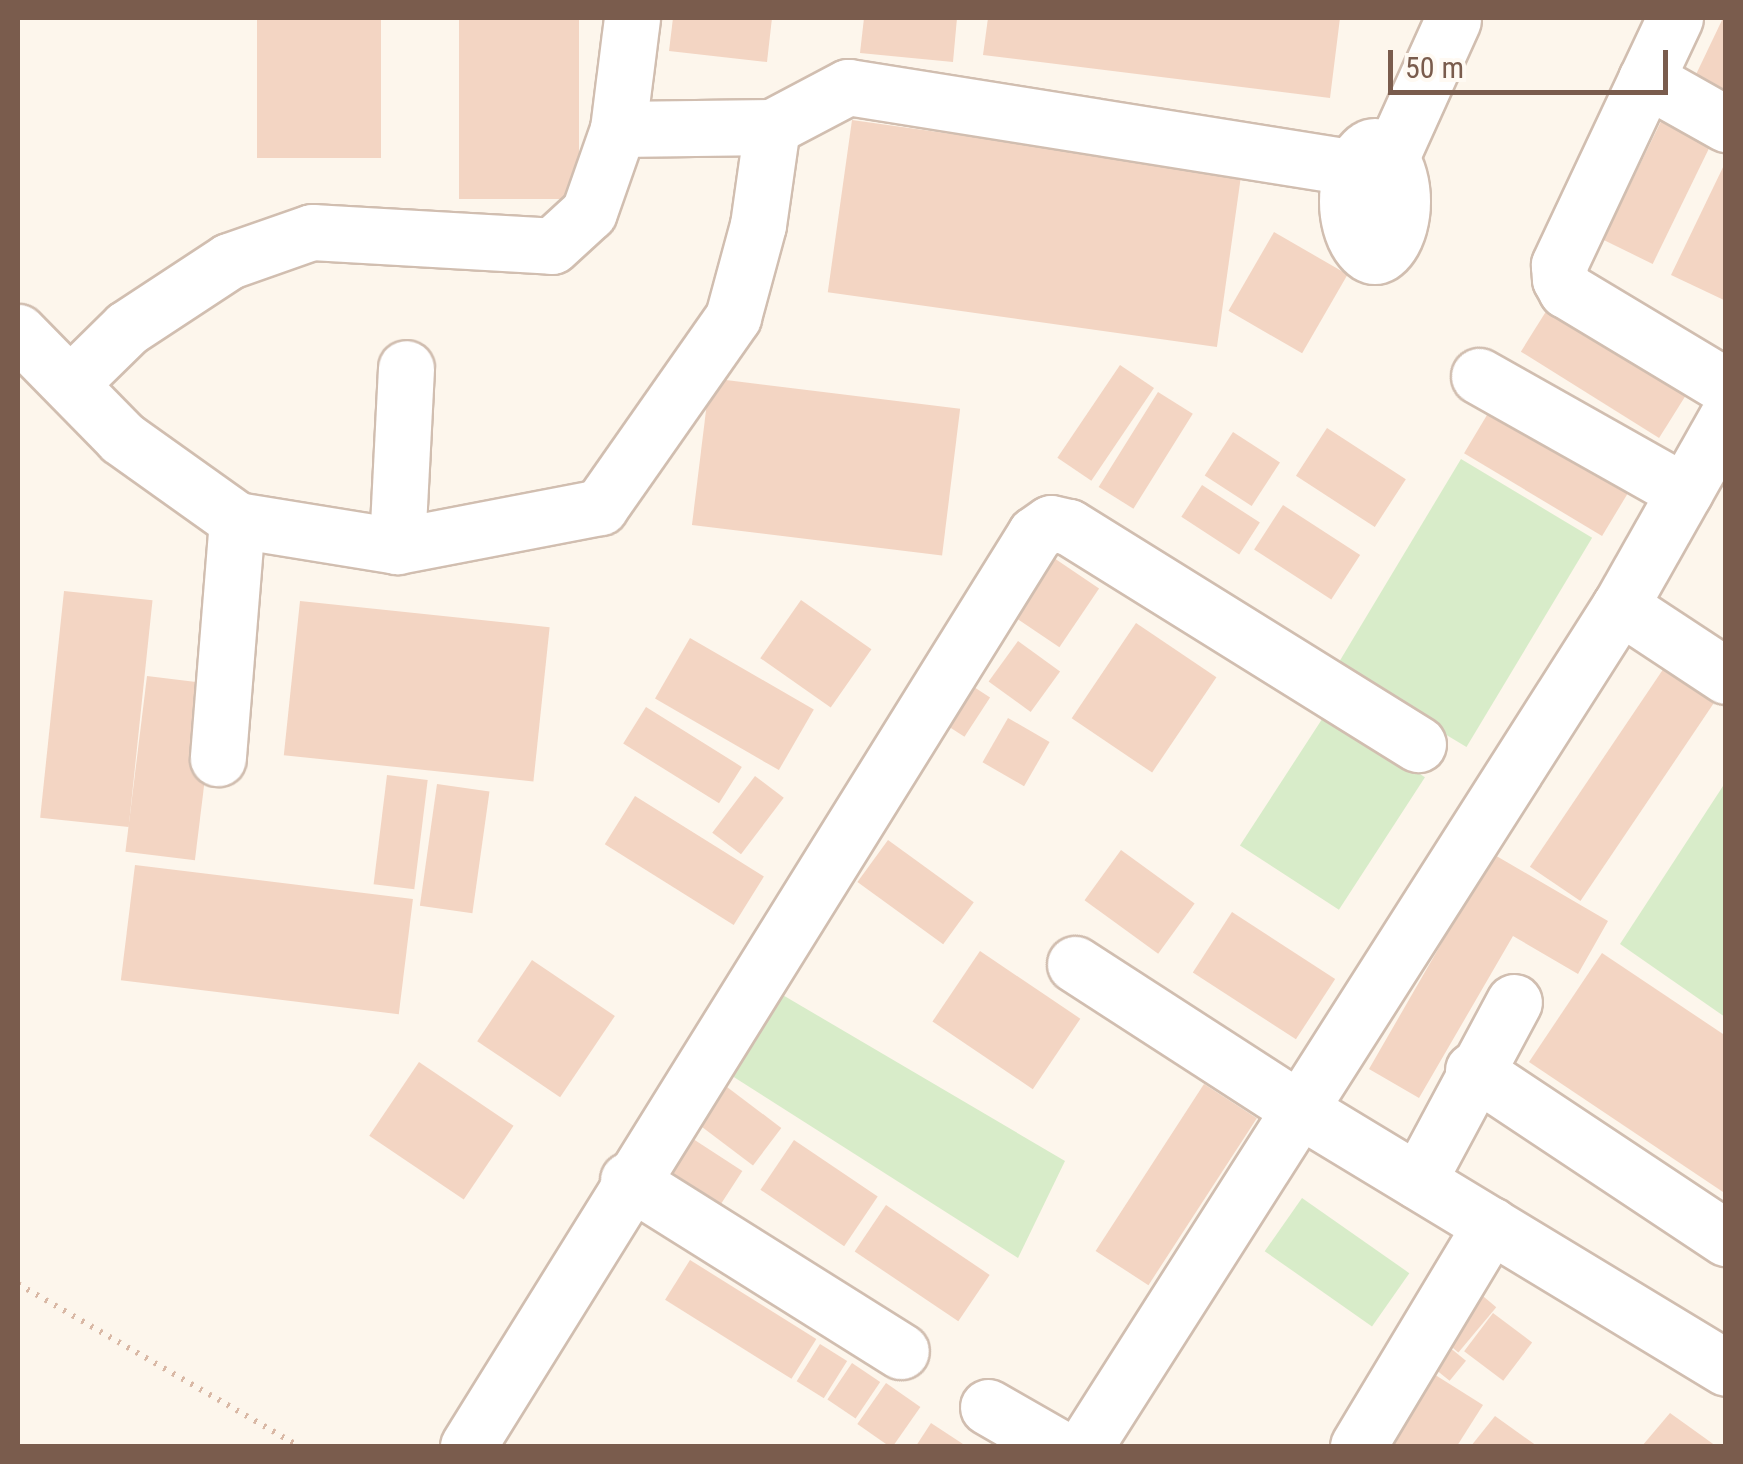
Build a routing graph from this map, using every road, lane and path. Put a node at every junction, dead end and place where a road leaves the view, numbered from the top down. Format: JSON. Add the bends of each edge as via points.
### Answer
{"nodes":[{"id":1,"x":632,"y":18,"type":"edge"},
{"id":2,"x":1674,"y":18,"type":"edge"},
{"id":3,"x":1453,"y":20,"type":"edge"},
{"id":4,"x":1646,"y":80,"type":"junction"},
{"id":5,"x":1726,"y":124,"type":"edge"},
{"id":6,"x":772,"y":127,"type":"junction"},
{"id":7,"x":618,"y":128,"type":"junction"},
{"id":8,"x":18,"y":332,"type":"edge"},
{"id":9,"x":406,"y":368,"type":"dead end"},
{"id":10,"x":1478,"y":376,"type":"dead end"},
{"id":11,"x":71,"y":383,"type":"junction"},
{"id":12,"x":1726,"y":386,"type":"edge"},
{"id":13,"x":1726,"y":420,"type":"edge"},
{"id":14,"x":1685,"y":492,"type":"junction"},
{"id":15,"x":237,"y":520,"type":"junction"},
{"id":16,"x":397,"y":546,"type":"junction"},
{"id":17,"x":1620,"y":606,"type":"junction"},
{"id":18,"x":1726,"y":676,"type":"edge"},
{"id":19,"x":1418,"y":744,"type":"dead end"},
{"id":20,"x":218,"y":758,"type":"dead end"},
{"id":21,"x":1075,"y":964,"type":"dead end"},
{"id":22,"x":1514,"y":1002,"type":"dead end"},
{"id":23,"x":1473,"y":1070,"type":"junction"},
{"id":24,"x":1302,"y":1112,"type":"junction"},
{"id":25,"x":628,"y":1180,"type":"junction"},
{"id":26,"x":1418,"y":1181,"type":"junction"},
{"id":27,"x":1491,"y":1226,"type":"junction"},
{"id":28,"x":1726,"y":1238,"type":"edge"},
{"id":29,"x":18,"y":1284,"type":"edge"},
{"id":30,"x":901,"y":1351,"type":"dead end"},
{"id":31,"x":1726,"y":1368,"type":"edge"},
{"id":32,"x":988,"y":1407,"type":"dead end"},
{"id":33,"x":299,"y":1446,"type":"edge"},
{"id":34,"x":468,"y":1446,"type":"edge"},
{"id":35,"x":1056,"y":1446,"type":"edge"},
{"id":36,"x":1085,"y":1446,"type":"edge"},
{"id":37,"x":1358,"y":1446,"type":"edge"}],
"edges":[{"from":1,"to":7,"type":"street"},
{"from":2,"to":4,"type":"street"},
{"from":3,"to":6,"type":"street","via":[[1370,161],[848,87]]},
{"from":4,"to":5,"type":"street"},
{"from":4,"to":12,"type":"street","via":[[1560,266],[1560,279],[1566,290]]},
{"from":6,"to":7,"type":"street"},
{"from":6,"to":16,"type":"street","via":[[758,225],[734,317],[600,507]]},
{"from":7,"to":11,"type":"street","via":[[589,212],[552,246],[312,232],[229,260],[127,328]]},
{"from":8,"to":11,"type":"street"},
{"from":9,"to":16,"type":"street"},
{"from":10,"to":14,"type":"street"},
{"from":11,"to":15,"type":"street","via":[[122,438]]},
{"from":13,"to":14,"type":"street"},
{"from":14,"to":17,"type":"street"},
{"from":15,"to":16,"type":"street"},
{"from":15,"to":20,"type":"street"},
{"from":17,"to":18,"type":"street"},
{"from":17,"to":24,"type":"street"},
{"from":19,"to":25,"type":"street","via":[[1069,528],[1051,523],[1035,534]]},
{"from":21,"to":24,"type":"street"},
{"from":22,"to":23,"type":"street"},
{"from":23,"to":26,"type":"street"},
{"from":23,"to":28,"type":"street"},
{"from":24,"to":26,"type":"street"},
{"from":24,"to":36,"type":"street"},
{"from":25,"to":30,"type":"street"},
{"from":25,"to":34,"type":"street"},
{"from":26,"to":27,"type":"street"},
{"from":27,"to":31,"type":"street"},
{"from":27,"to":37,"type":"street"},
{"from":29,"to":33,"type":"path"},
{"from":32,"to":35,"type":"street"}]}
